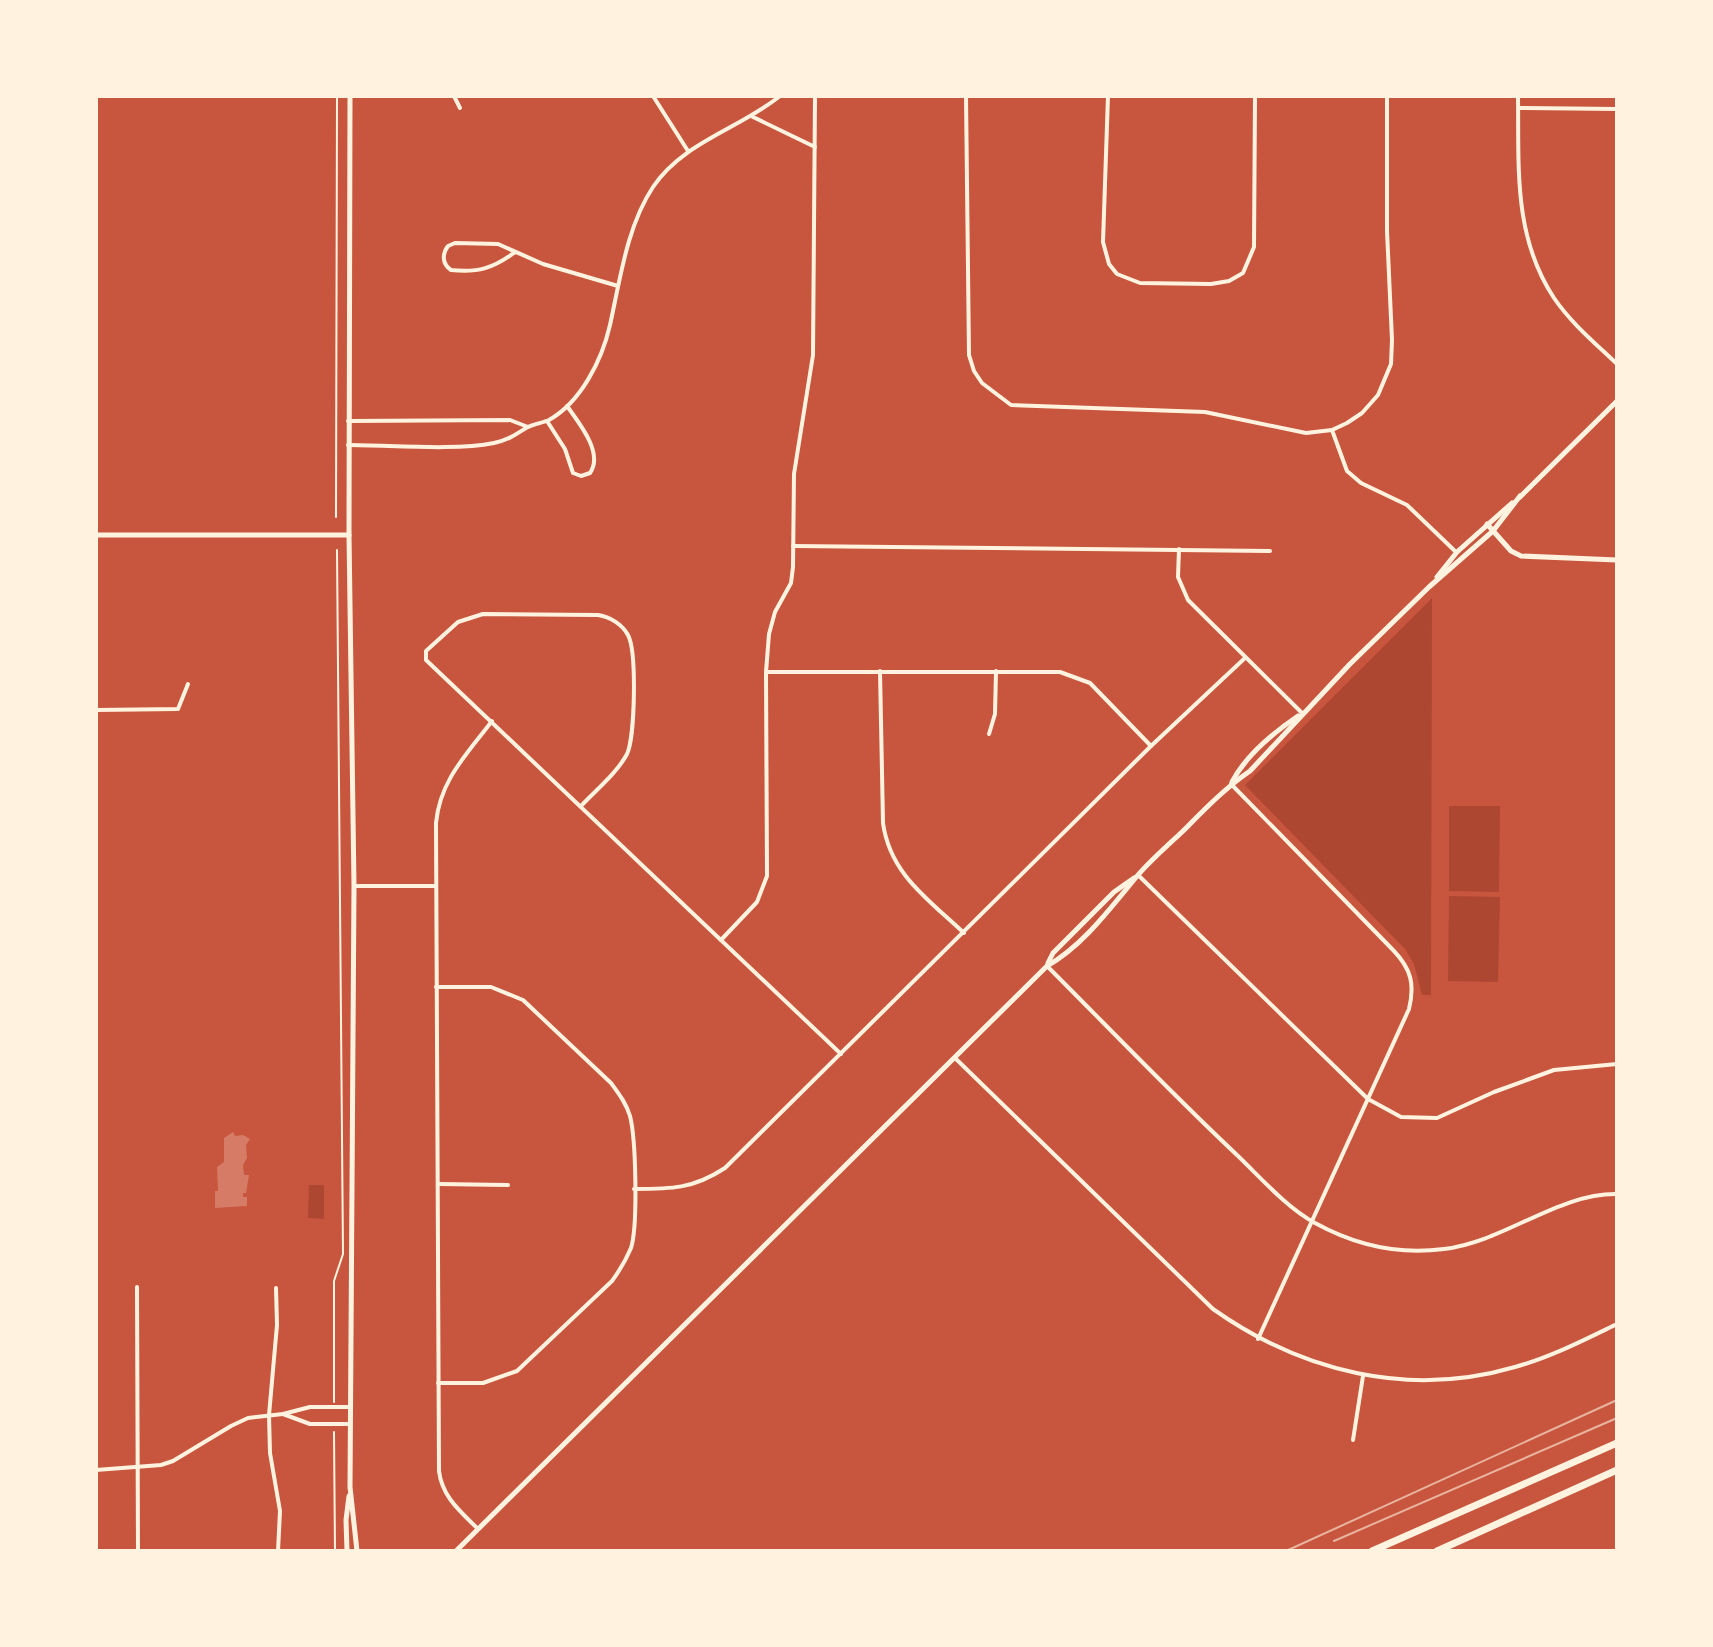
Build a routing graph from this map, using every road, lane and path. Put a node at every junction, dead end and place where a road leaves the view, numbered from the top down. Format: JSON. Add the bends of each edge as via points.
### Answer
{"nodes":[{"id":1,"x":337,"y":96,"type":"edge"},
{"id":2,"x":350,"y":96,"type":"edge"},
{"id":3,"x":454,"y":96,"type":"edge"},
{"id":4,"x":653,"y":96,"type":"edge"},
{"id":5,"x":780,"y":96,"type":"edge"},
{"id":6,"x":815,"y":96,"type":"edge"},
{"id":7,"x":966,"y":96,"type":"edge"},
{"id":8,"x":1108,"y":96,"type":"edge"},
{"id":9,"x":1255,"y":96,"type":"edge"},
{"id":10,"x":1387,"y":96,"type":"edge"},
{"id":11,"x":1518,"y":96,"type":"edge"},
{"id":12,"x":460,"y":108,"type":"dead end"},
{"id":13,"x":1519,"y":108,"type":"junction"},
{"id":14,"x":1617,"y":109,"type":"edge"},
{"id":15,"x":753,"y":117,"type":"junction"},
{"id":16,"x":815,"y":147,"type":"junction"},
{"id":17,"x":688,"y":151,"type":"junction"},
{"id":18,"x":515,"y":252,"type":"junction"},
{"id":19,"x":618,"y":286,"type":"junction"},
{"id":20,"x":1617,"y":364,"type":"edge"},
{"id":21,"x":1617,"y":401,"type":"edge"},
{"id":22,"x":567,"y":406,"type":"junction"},
{"id":23,"x":348,"y":421,"type":"junction"},
{"id":24,"x":547,"y":421,"type":"junction"},
{"id":25,"x":528,"y":427,"type":"junction"},
{"id":26,"x":1332,"y":430,"type":"junction"},
{"id":27,"x":348,"y":445,"type":"junction"},
{"id":28,"x":1520,"y":496,"type":"junction"},
{"id":29,"x":336,"y":517,"type":"dead end"},
{"id":30,"x":1487,"y":524,"type":"junction"},
{"id":31,"x":1493,"y":531,"type":"junction"},
{"id":32,"x":96,"y":535,"type":"edge"},
{"id":33,"x":349,"y":535,"type":"junction"},
{"id":34,"x":793,"y":546,"type":"junction"},
{"id":35,"x":1179,"y":549,"type":"junction"},
{"id":36,"x":337,"y":550,"type":"dead end"},
{"id":37,"x":1270,"y":551,"type":"dead end"},
{"id":38,"x":1457,"y":552,"type":"junction"},
{"id":39,"x":1464,"y":560,"type":"junction"},
{"id":40,"x":1617,"y":560,"type":"edge"},
{"id":41,"x":1429,"y":587,"type":"junction"},
{"id":42,"x":1245,"y":658,"type":"junction"},
{"id":43,"x":880,"y":671,"type":"junction"},
{"id":44,"x":996,"y":671,"type":"junction"},
{"id":45,"x":766,"y":672,"type":"junction"},
{"id":46,"x":188,"y":684,"type":"dead end"},
{"id":47,"x":96,"y":710,"type":"edge"},
{"id":48,"x":1302,"y":713,"type":"junction"},
{"id":49,"x":492,"y":721,"type":"junction"},
{"id":50,"x":989,"y":734,"type":"dead end"},
{"id":51,"x":1151,"y":746,"type":"junction"},
{"id":52,"x":1231,"y":784,"type":"junction"},
{"id":53,"x":581,"y":806,"type":"junction"},
{"id":54,"x":1138,"y":875,"type":"junction"},
{"id":55,"x":354,"y":886,"type":"junction"},
{"id":56,"x":436,"y":886,"type":"junction"},
{"id":57,"x":964,"y":933,"type":"junction"},
{"id":58,"x":721,"y":940,"type":"junction"},
{"id":59,"x":1047,"y":966,"type":"junction"},
{"id":60,"x":436,"y":987,"type":"junction"},
{"id":61,"x":841,"y":1054,"type":"junction"},
{"id":62,"x":955,"y":1058,"type":"junction"},
{"id":63,"x":1617,"y":1064,"type":"edge"},
{"id":64,"x":1368,"y":1099,"type":"junction"},
{"id":65,"x":439,"y":1184,"type":"junction"},
{"id":66,"x":508,"y":1185,"type":"dead end"},
{"id":67,"x":634,"y":1189,"type":"junction"},
{"id":68,"x":1617,"y":1194,"type":"edge"},
{"id":69,"x":1312,"y":1221,"type":"junction"},
{"id":70,"x":137,"y":1287,"type":"dead end"},
{"id":71,"x":276,"y":1288,"type":"dead end"},
{"id":72,"x":1617,"y":1324,"type":"edge"},
{"id":73,"x":1258,"y":1339,"type":"junction"},
{"id":74,"x":1363,"y":1375,"type":"junction"},
{"id":75,"x":438,"y":1383,"type":"junction"},
{"id":76,"x":334,"y":1407,"type":"junction"},
{"id":77,"x":351,"y":1407,"type":"junction"},
{"id":78,"x":283,"y":1414,"type":"junction"},
{"id":79,"x":269,"y":1415,"type":"junction"},
{"id":80,"x":334,"y":1424,"type":"junction"},
{"id":81,"x":352,"y":1424,"type":"junction"},
{"id":82,"x":1353,"y":1440,"type":"dead end"},
{"id":83,"x":1617,"y":1443,"type":"edge"},
{"id":84,"x":137,"y":1469,"type":"junction"},
{"id":85,"x":96,"y":1470,"type":"edge"},
{"id":86,"x":1617,"y":1470,"type":"edge"},
{"id":87,"x":350,"y":1487,"type":"junction"},
{"id":88,"x":478,"y":1529,"type":"junction"},
{"id":89,"x":138,"y":1551,"type":"edge"},
{"id":90,"x":278,"y":1551,"type":"edge"},
{"id":91,"x":335,"y":1551,"type":"edge"},
{"id":92,"x":347,"y":1551,"type":"edge"},
{"id":93,"x":357,"y":1551,"type":"edge"},
{"id":94,"x":456,"y":1551,"type":"edge"},
{"id":95,"x":1372,"y":1551,"type":"edge"},
{"id":96,"x":1437,"y":1551,"type":"edge"}],
"edges":[{"from":1,"to":29,"type":"path"},
{"from":2,"to":23,"type":"street"},
{"from":3,"to":12,"type":"street"},
{"from":4,"to":17,"type":"street"},
{"from":5,"to":15,"type":"street"},
{"from":6,"to":16,"type":"street"},
{"from":7,"to":26,"type":"street","via":[[969,355],[982,383],[1011,405],[1205,412],[1306,433]]},
{"from":8,"to":9,"type":"street","via":[[1103,242],[1109,264],[1117,274],[1140,283],[1211,284],[1243,273],[1254,247]]},
{"from":10,"to":26,"type":"street","via":[[1391,364],[1369,406]]},
{"from":11,"to":13,"type":"street"},
{"from":13,"to":14,"type":"street"},
{"from":13,"to":20,"type":"street","via":[[1521,210],[1539,272],[1567,315]]},
{"from":15,"to":16,"type":"street"},
{"from":15,"to":17,"type":"street"},
{"from":16,"to":34,"type":"street","via":[[815,319],[794,474]]},
{"from":17,"to":19,"type":"street","via":[[666,171],[642,207]]},
{"from":18,"to":18,"type":"street","via":[[498,244],[455,243],[443,256],[451,270],[479,271]]},
{"from":18,"to":19,"type":"street"},
{"from":19,"to":22,"type":"street","via":[[601,352]]},
{"from":21,"to":28,"type":"street"},
{"from":22,"to":24,"type":"street"},
{"from":22,"to":24,"type":"street","via":[[590,444],[595,463],[590,473],[573,473]]},
{"from":23,"to":25,"type":"street","via":[[510,420]]},
{"from":23,"to":27,"type":"street"},
{"from":24,"to":25,"type":"street"},
{"from":25,"to":27,"type":"street","via":[[513,438],[489,444]]},
{"from":26,"to":38,"type":"street","via":[[1347,471],[1407,505]]},
{"from":27,"to":33,"type":"street"},
{"from":28,"to":30,"type":"street"},
{"from":28,"to":31,"type":"street"},
{"from":30,"to":31,"type":"street"},
{"from":30,"to":38,"type":"street"},
{"from":31,"to":39,"type":"street"},
{"from":31,"to":40,"type":"street","via":[[1521,556]]},
{"from":32,"to":33,"type":"street"},
{"from":33,"to":55,"type":"street"},
{"from":34,"to":35,"type":"street"},
{"from":34,"to":45,"type":"street","via":[[791,583],[771,622]]},
{"from":35,"to":37,"type":"street"},
{"from":35,"to":42,"type":"street","via":[[1178,577],[1188,600]]},
{"from":36,"to":76,"type":"path","via":[[343,1254],[334,1281]]},
{"from":38,"to":39,"type":"street"},
{"from":38,"to":41,"type":"street"},
{"from":39,"to":41,"type":"street"},
{"from":41,"to":48,"type":"street"},
{"from":42,"to":48,"type":"street"},
{"from":42,"to":51,"type":"street"},
{"from":43,"to":44,"type":"street"},
{"from":43,"to":45,"type":"street"},
{"from":43,"to":57,"type":"street","via":[[886,842],[902,872]]},
{"from":44,"to":50,"type":"street"},
{"from":44,"to":51,"type":"street","via":[[1060,672],[1090,683]]},
{"from":45,"to":58,"type":"street","via":[[767,876],[757,902]]},
{"from":46,"to":47,"type":"street","via":[[178,709]]},
{"from":48,"to":52,"type":"street","via":[[1279,729]]},
{"from":49,"to":53,"type":"street"},
{"from":49,"to":53,"type":"street","via":[[424,656],[458,622],[483,614],[598,615],[624,629],[632,650],[632,740],[621,763]]},
{"from":49,"to":56,"type":"street","via":[[456,765],[439,801]]},
{"from":51,"to":57,"type":"street"},
{"from":52,"to":54,"type":"street"},
{"from":52,"to":64,"type":"street","via":[[1406,964],[1413,982],[1409,1009]]},
{"from":53,"to":58,"type":"street"},
{"from":54,"to":59,"type":"street","via":[[1114,892],[1053,953]]},
{"from":54,"to":64,"type":"street"},
{"from":55,"to":56,"type":"street"},
{"from":55,"to":77,"type":"street"},
{"from":56,"to":60,"type":"street"},
{"from":57,"to":61,"type":"street"},
{"from":58,"to":61,"type":"street"},
{"from":59,"to":62,"type":"street"},
{"from":59,"to":69,"type":"street","via":[[1201,1121]]},
{"from":60,"to":65,"type":"street"},
{"from":60,"to":67,"type":"street","via":[[491,987],[523,1000],[611,1083],[632,1124]]},
{"from":61,"to":67,"type":"street","via":[[713,1176],[679,1189]]},
{"from":62,"to":73,"type":"street","via":[[1195,1293]]},
{"from":62,"to":88,"type":"street"},
{"from":63,"to":64,"type":"street","via":[[1545,1073],[1437,1118],[1401,1117]]},
{"from":64,"to":69,"type":"street"},
{"from":65,"to":66,"type":"street"},
{"from":65,"to":75,"type":"street"},
{"from":67,"to":75,"type":"street","via":[[633,1238],[612,1281],[517,1371],[483,1383]]},
{"from":68,"to":69,"type":"street","via":[[1584,1198],[1497,1235],[1446,1249],[1373,1246]]},
{"from":69,"to":73,"type":"street"},
{"from":70,"to":84,"type":"street"},
{"from":71,"to":79,"type":"street"},
{"from":72,"to":74,"type":"street","via":[[1541,1358],[1483,1375],[1449,1380]]},
{"from":73,"to":74,"type":"street","via":[[1331,1369]]},
{"from":74,"to":82,"type":"street"},
{"from":75,"to":88,"type":"street","via":[[440,1478],[451,1501]]},
{"from":76,"to":77,"type":"street"},
{"from":76,"to":78,"type":"street"},
{"from":77,"to":81,"type":"street"},
{"from":78,"to":79,"type":"street"},
{"from":78,"to":80,"type":"street","via":[[310,1424]]},
{"from":79,"to":84,"type":"street","via":[[231,1426],[173,1461]]},
{"from":79,"to":90,"type":"street","via":[[280,1511]]},
{"from":80,"to":81,"type":"street"},
{"from":80,"to":91,"type":"path"},
{"from":81,"to":87,"type":"street"},
{"from":83,"to":95,"type":"highway"},
{"from":84,"to":85,"type":"street"},
{"from":84,"to":89,"type":"street"},
{"from":86,"to":96,"type":"highway"},
{"from":87,"to":92,"type":"street"},
{"from":87,"to":93,"type":"street"},
{"from":88,"to":94,"type":"street"}]}
